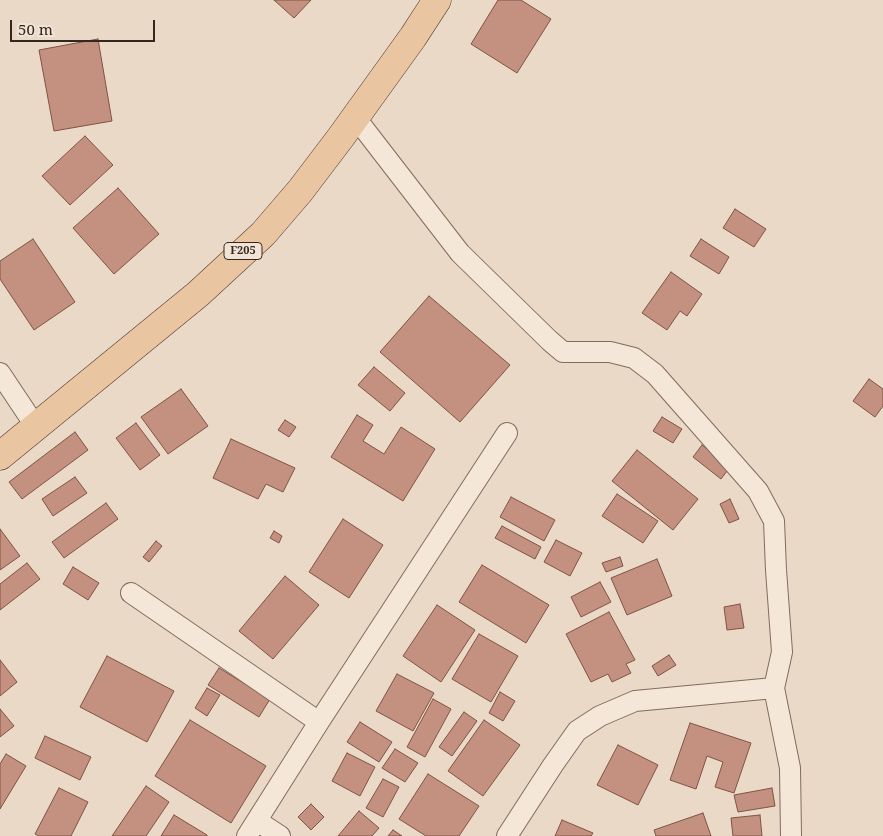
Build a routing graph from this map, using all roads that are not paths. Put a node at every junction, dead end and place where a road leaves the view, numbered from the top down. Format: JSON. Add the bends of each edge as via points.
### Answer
{"nodes":[{"id":1,"x":437,"y":0,"type":"edge"},
{"id":2,"x":355,"y":117,"type":"junction"},
{"id":3,"x":0,"y":373,"type":"edge"},
{"id":4,"x":36,"y":427,"type":"junction"},
{"id":5,"x":507,"y":433,"type":"dead end"},
{"id":6,"x":0,"y":456,"type":"edge"},
{"id":7,"x":131,"y":593,"type":"dead end"},
{"id":8,"x":774,"y":688,"type":"junction"},
{"id":9,"x":319,"y":722,"type":"junction"},
{"id":10,"x":252,"y":829,"type":"edge"},
{"id":11,"x":280,"y":836,"type":"edge"},
{"id":12,"x":507,"y":836,"type":"edge"},
{"id":13,"x":791,"y":836,"type":"edge"}],
"edges":[{"from":1,"to":2,"type":"main road","number":"F205"},
{"from":2,"to":4,"type":"main road","number":"F205","via":[[300,191],[262,234],[198,294]]},
{"from":2,"to":8,"type":"street","via":[[460,253],[550,341],[563,352],[610,352],[634,358],[655,374],[758,491],[774,521],[782,652]]},
{"from":3,"to":4,"type":"street"},
{"from":4,"to":6,"type":"main road","number":"F205"},
{"from":5,"to":9,"type":"street"},
{"from":7,"to":9,"type":"street"},
{"from":8,"to":12,"type":"street","via":[[635,701],[600,716],[577,732]]},
{"from":8,"to":13,"type":"street","via":[[790,768]]},
{"from":9,"to":10,"type":"street"},
{"from":10,"to":11,"type":"street"}]}
